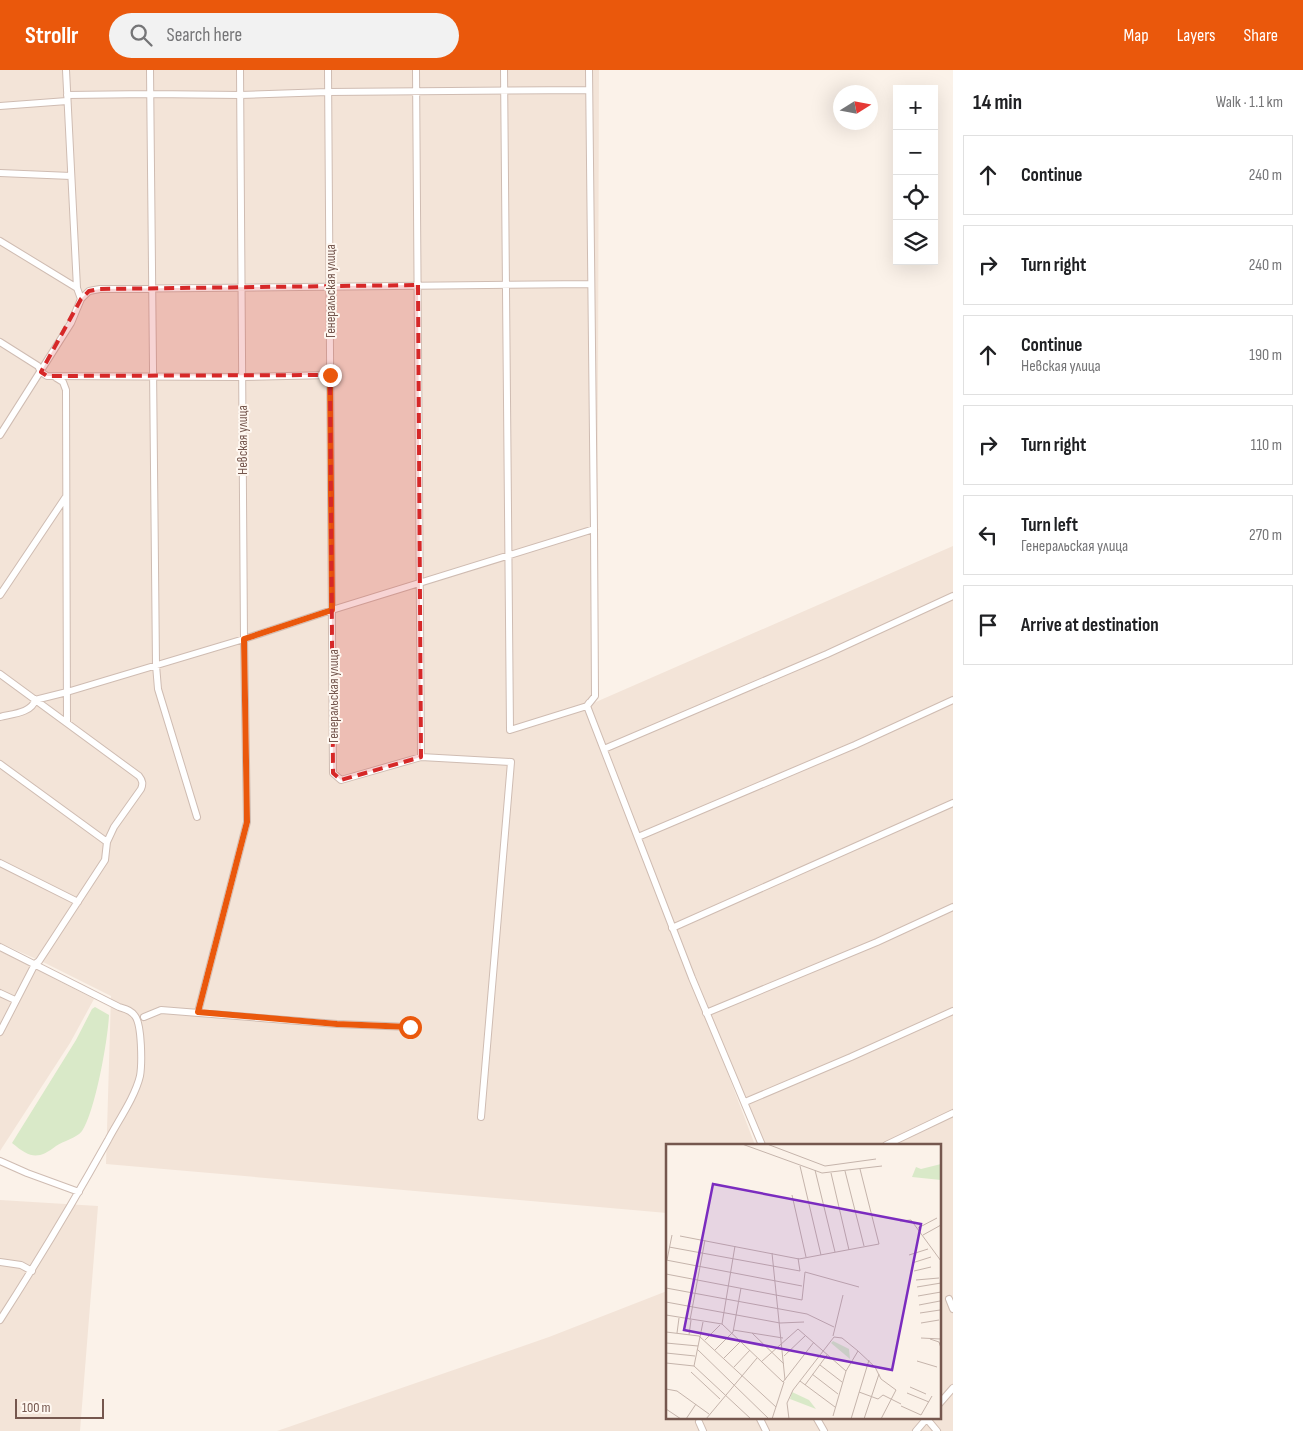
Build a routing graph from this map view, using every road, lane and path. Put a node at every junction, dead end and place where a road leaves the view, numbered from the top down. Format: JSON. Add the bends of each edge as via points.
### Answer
{"nodes":[{"id":1,"x":66,"y":70,"type":"edge"},
{"id":2,"x":150,"y":70,"type":"edge"},
{"id":3,"x":240,"y":70,"type":"edge"},
{"id":4,"x":328,"y":70,"type":"edge"},
{"id":5,"x":416,"y":70,"type":"edge"},
{"id":6,"x":504,"y":70,"type":"edge"},
{"id":7,"x":589,"y":70,"type":"edge"},
{"id":8,"x":589,"y":90,"type":"junction"},
{"id":9,"x":504,"y":91,"type":"junction"},
{"id":10,"x":328,"y":92,"type":"junction"},
{"id":11,"x":416,"y":92,"type":"junction"},
{"id":12,"x":150,"y":94,"type":"junction"},
{"id":13,"x":240,"y":95,"type":"junction"},
{"id":14,"x":67,"y":98,"type":"junction"},
{"id":15,"x":0,"y":106,"type":"edge"},
{"id":16,"x":0,"y":173,"type":"edge"},
{"id":17,"x":70,"y":176,"type":"junction"},
{"id":18,"x":0,"y":241,"type":"edge"},
{"id":19,"x":506,"y":284,"type":"junction"},
{"id":20,"x":591,"y":284,"type":"junction"},
{"id":21,"x":418,"y":285,"type":"junction"},
{"id":22,"x":242,"y":287,"type":"junction"},
{"id":23,"x":330,"y":287,"type":"junction"},
{"id":24,"x":77,"y":288,"type":"junction"},
{"id":25,"x":152,"y":288,"type":"junction"},
{"id":26,"x":81,"y":299,"type":"junction"},
{"id":27,"x":0,"y":342,"type":"edge"},
{"id":28,"x":41,"y":372,"type":"junction"},
{"id":29,"x":330,"y":375,"type":"junction"},
{"id":30,"x":55,"y":377,"type":"junction"},
{"id":31,"x":153,"y":377,"type":"junction"},
{"id":32,"x":242,"y":377,"type":"junction"},
{"id":33,"x":0,"y":435,"type":"edge"},
{"id":34,"x":66,"y":497,"type":"junction"},
{"id":35,"x":594,"y":529,"type":"junction"},
{"id":36,"x":508,"y":556,"type":"junction"},
{"id":37,"x":421,"y":583,"type":"junction"},
{"id":38,"x":0,"y":595,"type":"edge"},
{"id":39,"x":953,"y":596,"type":"edge"},
{"id":40,"x":332,"y":610,"type":"junction"},
{"id":41,"x":244,"y":639,"type":"junction"},
{"id":42,"x":156,"y":665,"type":"junction"},
{"id":43,"x":0,"y":674,"type":"edge"},
{"id":44,"x":67,"y":692,"type":"junction"},
{"id":45,"x":35,"y":700,"type":"junction"},
{"id":46,"x":953,"y":700,"type":"edge"},
{"id":47,"x":587,"y":706,"type":"junction"},
{"id":48,"x":0,"y":717,"type":"edge"},
{"id":49,"x":68,"y":723,"type":"junction"},
{"id":50,"x":604,"y":749,"type":"junction"},
{"id":51,"x":421,"y":757,"type":"junction"},
{"id":52,"x":0,"y":764,"type":"edge"},
{"id":53,"x":953,"y":803,"type":"edge"},
{"id":54,"x":197,"y":817,"type":"dead end"},
{"id":55,"x":638,"y":837,"type":"junction"},
{"id":56,"x":107,"y":842,"type":"junction"},
{"id":57,"x":0,"y":863,"type":"edge"},
{"id":58,"x":78,"y":902,"type":"junction"},
{"id":59,"x":953,"y":907,"type":"edge"},
{"id":60,"x":672,"y":928,"type":"junction"},
{"id":61,"x":0,"y":947,"type":"edge"},
{"id":62,"x":35,"y":964,"type":"junction"},
{"id":63,"x":0,"y":993,"type":"edge"},
{"id":64,"x":15,"y":1000,"type":"junction"},
{"id":65,"x":953,"y":1011,"type":"edge"},
{"id":66,"x":198,"y":1012,"type":"junction"},
{"id":67,"x":706,"y":1013,"type":"junction"},
{"id":68,"x":144,"y":1017,"type":"dead end"},
{"id":69,"x":410,"y":1027,"type":"dead end"},
{"id":70,"x":0,"y":1032,"type":"edge"},
{"id":71,"x":745,"y":1102,"type":"junction"},
{"id":72,"x":953,"y":1113,"type":"edge"},
{"id":73,"x":481,"y":1117,"type":"dead end"},
{"id":74,"x":762,"y":1144,"type":"edge"},
{"id":75,"x":888,"y":1144,"type":"edge"},
{"id":76,"x":0,"y":1161,"type":"edge"},
{"id":77,"x":78,"y":1192,"type":"junction"},
{"id":78,"x":0,"y":1262,"type":"edge"},
{"id":79,"x":32,"y":1271,"type":"junction"},
{"id":80,"x":948,"y":1299,"type":"dead end"},
{"id":81,"x":953,"y":1309,"type":"edge"},
{"id":82,"x":0,"y":1320,"type":"edge"},
{"id":83,"x":953,"y":1388,"type":"edge"},
{"id":84,"x":941,"y":1402,"type":"edge"},
{"id":85,"x":760,"y":1418,"type":"edge"},
{"id":86,"x":817,"y":1418,"type":"edge"},
{"id":87,"x":928,"y":1418,"type":"edge"},
{"id":88,"x":699,"y":1422,"type":"dead end"},
{"id":89,"x":703,"y":1431,"type":"edge"},
{"id":90,"x":766,"y":1431,"type":"edge"},
{"id":91,"x":824,"y":1431,"type":"edge"},
{"id":92,"x":916,"y":1431,"type":"edge"},
{"id":93,"x":937,"y":1431,"type":"edge"}],
"edges":[{"from":1,"to":14,"type":"street"},
{"from":2,"to":12,"type":"street"},
{"from":3,"to":13,"type":"street","name":"Невская улица"},
{"from":4,"to":10,"type":"street","name":"Генеральская улица"},
{"from":5,"to":11,"type":"street"},
{"from":6,"to":9,"type":"street"},
{"from":7,"to":8,"type":"street"},
{"from":8,"to":9,"type":"street"},
{"from":8,"to":20,"type":"street"},
{"from":9,"to":11,"type":"street"},
{"from":9,"to":19,"type":"street"},
{"from":10,"to":11,"type":"street"},
{"from":10,"to":13,"type":"street"},
{"from":10,"to":23,"type":"street","name":"Генеральская улица"},
{"from":11,"to":21,"type":"street"},
{"from":12,"to":13,"type":"street"},
{"from":12,"to":14,"type":"street"},
{"from":12,"to":25,"type":"street"},
{"from":13,"to":22,"type":"street","name":"Невская улица"},
{"from":14,"to":15,"type":"street"},
{"from":14,"to":17,"type":"street"},
{"from":16,"to":17,"type":"street"},
{"from":17,"to":24,"type":"street"},
{"from":18,"to":24,"type":"street"},
{"from":19,"to":20,"type":"street"},
{"from":19,"to":21,"type":"street"},
{"from":19,"to":36,"type":"street"},
{"from":20,"to":35,"type":"street"},
{"from":21,"to":23,"type":"street"},
{"from":21,"to":37,"type":"street"},
{"from":22,"to":23,"type":"street"},
{"from":22,"to":25,"type":"street"},
{"from":22,"to":32,"type":"street","name":"Невская улица"},
{"from":23,"to":29,"type":"street","name":"Генеральская улица"},
{"from":24,"to":26,"type":"street"},
{"from":25,"to":26,"type":"street","via":[[100,289],[89,291]]},
{"from":25,"to":31,"type":"street"},
{"from":26,"to":28,"type":"street","via":[[71,323]]},
{"from":27,"to":28,"type":"street","via":[[38,366]]},
{"from":28,"to":30,"type":"street"},
{"from":28,"to":33,"type":"street"},
{"from":29,"to":32,"type":"street"},
{"from":29,"to":40,"type":"street","name":"Генеральская улица"},
{"from":30,"to":31,"type":"street"},
{"from":30,"to":34,"type":"street","via":[[63,382],[66,390]]},
{"from":31,"to":32,"type":"street"},
{"from":31,"to":42,"type":"street"},
{"from":32,"to":41,"type":"street","name":"Невская улица"},
{"from":34,"to":38,"type":"street"},
{"from":34,"to":44,"type":"street"},
{"from":35,"to":36,"type":"street"},
{"from":35,"to":47,"type":"street","via":[[594,696]]},
{"from":36,"to":37,"type":"street"},
{"from":36,"to":47,"type":"street","via":[[510,730]]},
{"from":37,"to":40,"type":"street"},
{"from":37,"to":51,"type":"street"},
{"from":39,"to":50,"type":"street","via":[[827,654]]},
{"from":40,"to":41,"type":"street"},
{"from":40,"to":51,"type":"street","name":"Генеральская улица","via":[[333,773],[341,780]]},
{"from":41,"to":42,"type":"street"},
{"from":41,"to":66,"type":"street","name":"Невская улица","via":[[247,822]]},
{"from":42,"to":44,"type":"street"},
{"from":42,"to":54,"type":"street","via":[[158,689]]},
{"from":43,"to":45,"type":"street"},
{"from":44,"to":45,"type":"street"},
{"from":44,"to":49,"type":"street"},
{"from":45,"to":48,"type":"street","via":[[29,709]]},
{"from":45,"to":49,"type":"street"},
{"from":46,"to":55,"type":"street"},
{"from":47,"to":50,"type":"street"},
{"from":49,"to":56,"type":"street","via":[[142,779],[142,789]]},
{"from":50,"to":55,"type":"street"},
{"from":51,"to":73,"type":"street","via":[[511,762]]},
{"from":52,"to":56,"type":"street"},
{"from":53,"to":60,"type":"street"},
{"from":55,"to":60,"type":"street"},
{"from":56,"to":58,"type":"street","via":[[105,860]]},
{"from":57,"to":58,"type":"street"},
{"from":58,"to":62,"type":"street"},
{"from":59,"to":67,"type":"street"},
{"from":60,"to":67,"type":"street"},
{"from":61,"to":62,"type":"street"},
{"from":62,"to":64,"type":"street"},
{"from":62,"to":77,"type":"street","via":[[131,1011],[139,1025],[140,1076]]},
{"from":63,"to":64,"type":"street"},
{"from":64,"to":70,"type":"street"},
{"from":65,"to":71,"type":"street"},
{"from":66,"to":68,"type":"street","via":[[160,1010]]},
{"from":66,"to":69,"type":"street"},
{"from":67,"to":71,"type":"street"},
{"from":71,"to":74,"type":"street"},
{"from":72,"to":75,"type":"street"},
{"from":76,"to":77,"type":"street"},
{"from":77,"to":79,"type":"street"},
{"from":78,"to":79,"type":"street","via":[[21,1265]]},
{"from":79,"to":82,"type":"street"},
{"from":80,"to":81,"type":"street"},
{"from":83,"to":84,"type":"street"},
{"from":85,"to":90,"type":"street"},
{"from":86,"to":91,"type":"street"},
{"from":87,"to":92,"type":"street"},
{"from":87,"to":93,"type":"street"},
{"from":88,"to":89,"type":"street"}]}
